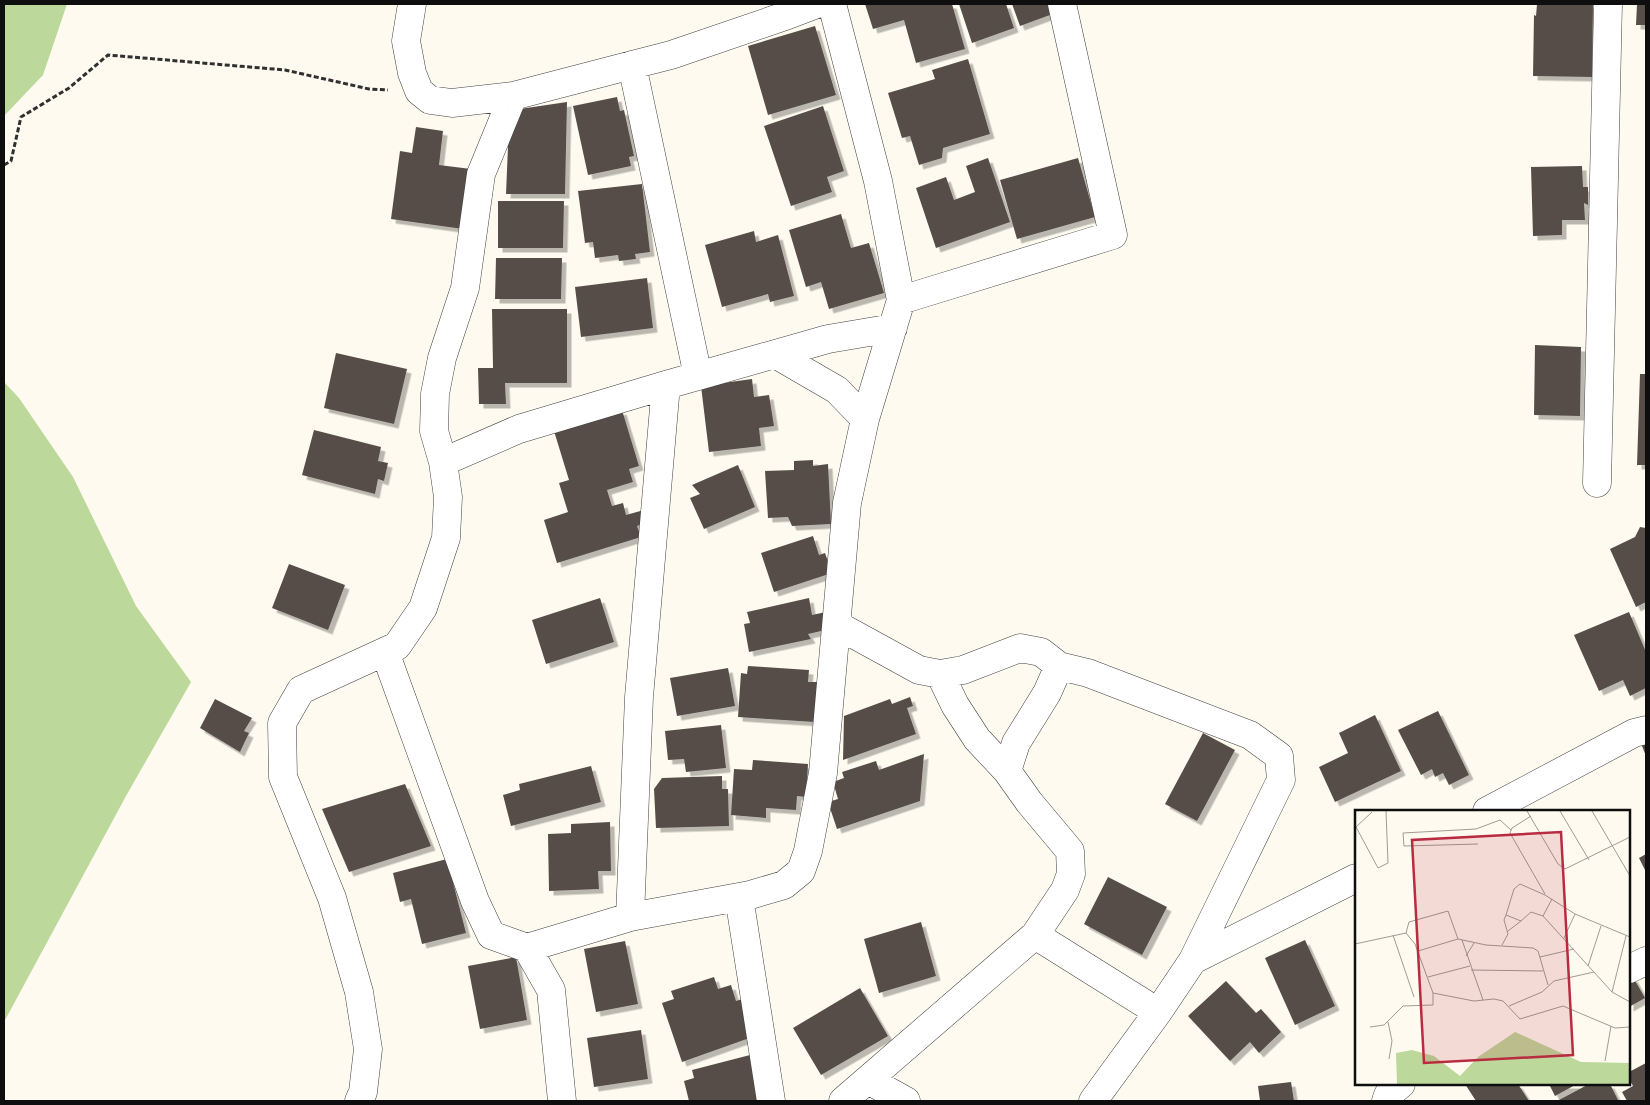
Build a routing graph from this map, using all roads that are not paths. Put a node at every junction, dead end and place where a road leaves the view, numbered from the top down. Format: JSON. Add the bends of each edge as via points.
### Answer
{"nodes":[{"id":1,"x":412,"y":4,"type":"edge"},
{"id":2,"x":817,"y":4,"type":"edge"},
{"id":3,"x":832,"y":4,"type":"edge"},
{"id":4,"x":1062,"y":4,"type":"edge"},
{"id":5,"x":1608,"y":4,"type":"edge"},
{"id":6,"x":632,"y":65,"type":"junction"},
{"id":7,"x":513,"y":96,"type":"junction"},
{"id":8,"x":901,"y":300,"type":"junction"},
{"id":9,"x":893,"y":328,"type":"junction"},
{"id":10,"x":775,"y":354,"type":"junction"},
{"id":11,"x":698,"y":376,"type":"junction"},
{"id":12,"x":666,"y":385,"type":"junction"},
{"id":13,"x":866,"y":419,"type":"junction"},
{"id":14,"x":443,"y":462,"type":"junction"},
{"id":15,"x":1597,"y":483,"type":"dead end"},
{"id":16,"x":837,"y":626,"type":"junction"},
{"id":17,"x":385,"y":652,"type":"junction"},
{"id":18,"x":1059,"y":666,"type":"junction"},
{"id":19,"x":940,"y":674,"type":"junction"},
{"id":20,"x":1646,"y":730,"type":"edge"},
{"id":21,"x":1007,"y":770,"type":"junction"},
{"id":22,"x":1489,"y":810,"type":"edge"},
{"id":23,"x":1355,"y":879,"type":"edge"},
{"id":24,"x":739,"y":897,"type":"junction"},
{"id":25,"x":630,"y":917,"type":"junction"},
{"id":26,"x":1035,"y":935,"type":"junction"},
{"id":27,"x":527,"y":948,"type":"junction"},
{"id":28,"x":1193,"y":960,"type":"junction"},
{"id":29,"x":1646,"y":961,"type":"edge"},
{"id":30,"x":1630,"y":969,"type":"edge"},
{"id":31,"x":1158,"y":1012,"type":"junction"},
{"id":32,"x":868,"y":1080,"type":"junction"},
{"id":33,"x":1400,"y":1085,"type":"edge"},
{"id":34,"x":359,"y":1101,"type":"edge"},
{"id":35,"x":562,"y":1101,"type":"edge"},
{"id":36,"x":771,"y":1101,"type":"edge"},
{"id":37,"x":843,"y":1101,"type":"edge"},
{"id":38,"x":906,"y":1101,"type":"edge"},
{"id":39,"x":1093,"y":1101,"type":"edge"},
{"id":40,"x":1386,"y":1101,"type":"edge"}],
"edges":[{"from":1,"to":7,"type":"street","via":[[406,41],[419,91],[430,100],[452,103]]},
{"from":2,"to":6,"type":"street","via":[[680,52]]},
{"from":3,"to":8,"type":"street","via":[[878,181]]},
{"from":4,"to":8,"type":"street","via":[[1113,235]]},
{"from":5,"to":15,"type":"street"},
{"from":6,"to":7,"type":"street"},
{"from":6,"to":11,"type":"street"},
{"from":7,"to":14,"type":"street","via":[[481,174],[465,288],[442,358],[435,394],[434,431]]},
{"from":8,"to":9,"type":"street"},
{"from":9,"to":10,"type":"street","via":[[828,339]]},
{"from":9,"to":13,"type":"street"},
{"from":10,"to":11,"type":"street"},
{"from":10,"to":13,"type":"street","via":[[837,390]]},
{"from":11,"to":12,"type":"street"},
{"from":12,"to":14,"type":"street","via":[[519,429]]},
{"from":12,"to":25,"type":"street","via":[[639,696]]},
{"from":13,"to":16,"type":"street","via":[[848,503]]},
{"from":14,"to":17,"type":"street","via":[[448,497],[446,538],[422,608],[396,646]]},
{"from":16,"to":19,"type":"street","via":[[919,670]]},
{"from":16,"to":24,"type":"street","via":[[823,774],[801,871],[784,885]]},
{"from":17,"to":27,"type":"street","via":[[479,910],[491,935]]},
{"from":17,"to":34,"type":"street","via":[[301,690],[282,723],[283,777],[332,898],[359,992],[368,1049]]},
{"from":18,"to":19,"type":"street","via":[[1042,652],[1020,648],[963,670]]},
{"from":18,"to":21,"type":"street","via":[[1047,693],[1016,743]]},
{"from":18,"to":28,"type":"street","via":[[1088,673],[1250,735],[1280,756],[1281,780]]},
{"from":19,"to":21,"type":"street","via":[[977,739]]},
{"from":20,"to":22,"type":"street","via":[[1634,733]]},
{"from":21,"to":26,"type":"street","via":[[1070,851],[1072,874]]},
{"from":23,"to":28,"type":"street"},
{"from":24,"to":25,"type":"street"},
{"from":24,"to":36,"type":"street"},
{"from":25,"to":27,"type":"street"},
{"from":26,"to":31,"type":"street"},
{"from":26,"to":32,"type":"street"},
{"from":27,"to":35,"type":"street","via":[[551,990]]},
{"from":28,"to":31,"type":"street"},
{"from":29,"to":30,"type":"street"},
{"from":31,"to":39,"type":"street"},
{"from":32,"to":37,"type":"street"},
{"from":32,"to":38,"type":"street"},
{"from":33,"to":40,"type":"street"}]}
